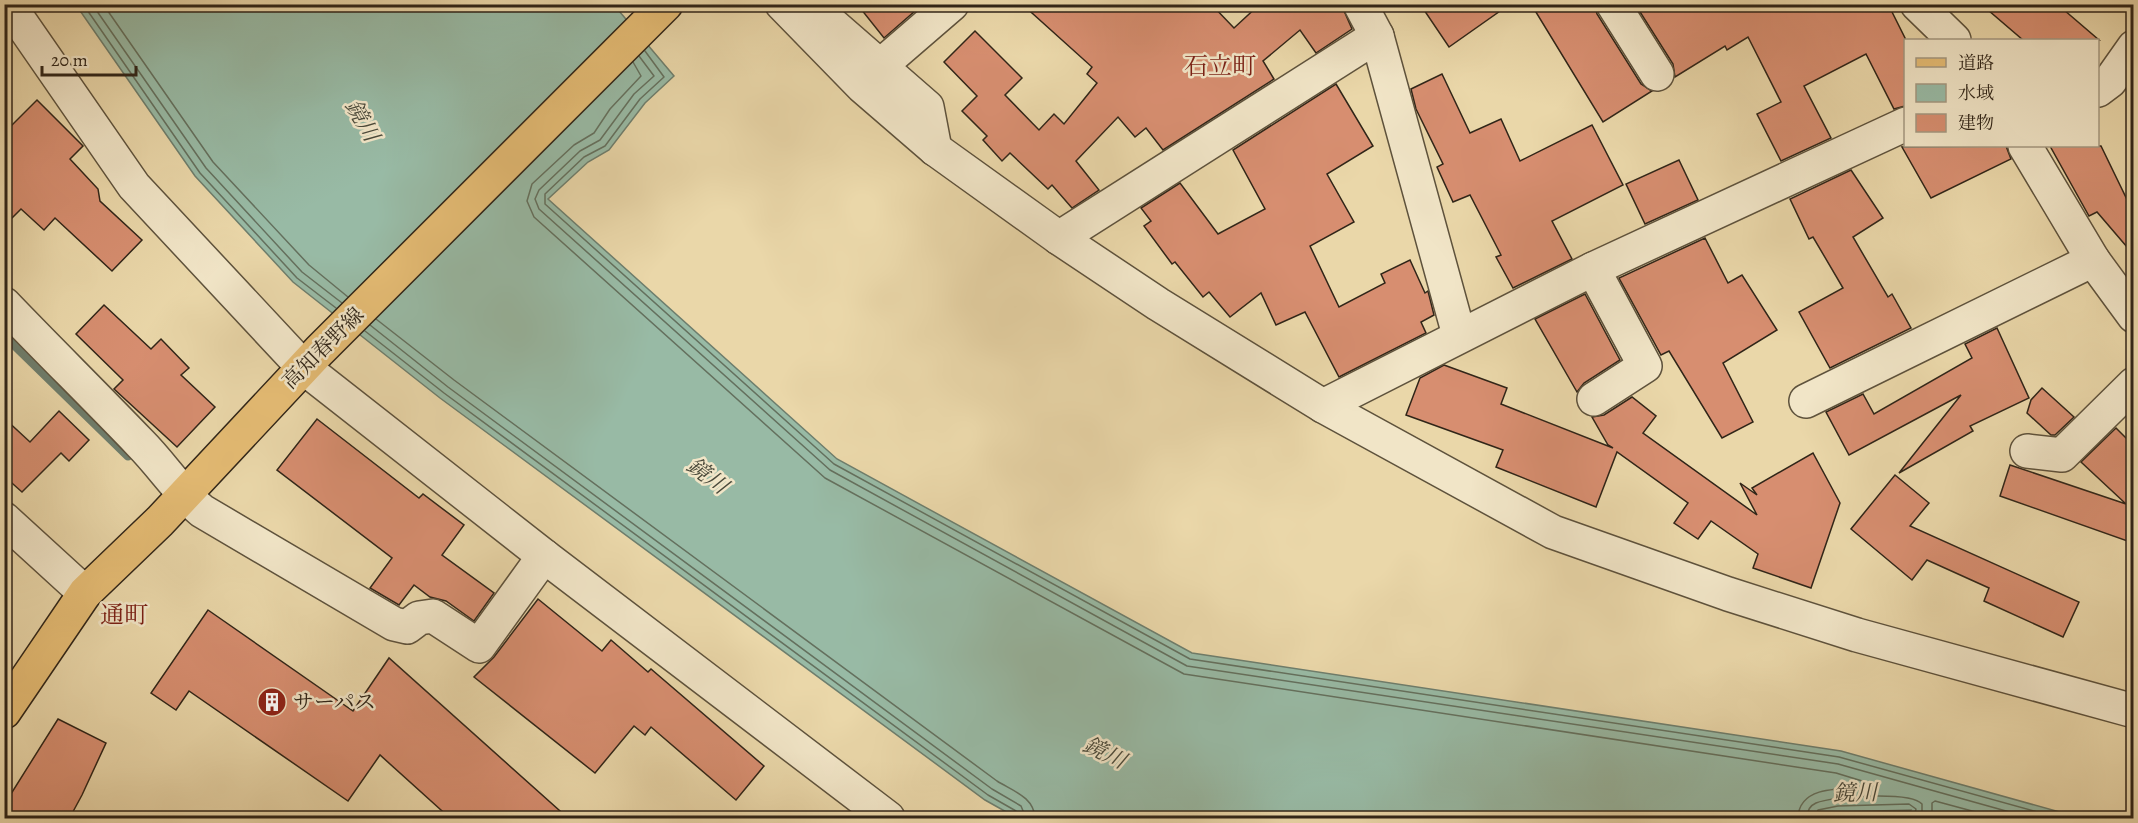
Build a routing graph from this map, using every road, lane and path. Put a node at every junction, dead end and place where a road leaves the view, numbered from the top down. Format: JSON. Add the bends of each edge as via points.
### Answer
{"nodes":[{"id":1,"x":8,"y":4,"type":"edge"},
{"id":2,"x":666,"y":4,"type":"edge"},
{"id":3,"x":952,"y":4,"type":"edge"},
{"id":4,"x":1360,"y":4,"type":"edge"},
{"id":5,"x":1613,"y":4,"type":"edge"},
{"id":6,"x":1917,"y":4,"type":"edge"},
{"id":7,"x":784,"y":7,"type":"edge"},
{"id":8,"x":1377,"y":36,"type":"junction"},
{"id":9,"x":1953,"y":39,"type":"edge"},
{"id":10,"x":2133,"y":47,"type":"edge"},
{"id":11,"x":879,"y":68,"type":"junction"},
{"id":12,"x":1657,"y":74,"type":"dead end"},
{"id":13,"x":2099,"y":89,"type":"edge"},
{"id":14,"x":1904,"y":124,"type":"edge"},
{"id":15,"x":2026,"y":147,"type":"edge"},
{"id":16,"x":935,"y":149,"type":"junction"},
{"id":17,"x":1059,"y":238,"type":"junction"},
{"id":18,"x":2093,"y":260,"type":"junction"},
{"id":19,"x":1593,"y":269,"type":"junction"},
{"id":20,"x":4,"y":304,"type":"edge"},
{"id":21,"x":2133,"y":316,"type":"edge"},
{"id":22,"x":1459,"y":335,"type":"junction"},
{"id":23,"x":311,"y":359,"type":"junction"},
{"id":24,"x":2133,"y":384,"type":"edge"},
{"id":25,"x":1594,"y":399,"type":"dead end"},
{"id":26,"x":1806,"y":401,"type":"dead end"},
{"id":27,"x":1323,"y":406,"type":"junction"},
{"id":28,"x":2027,"y":451,"type":"dead end"},
{"id":29,"x":184,"y":496,"type":"junction"},
{"id":30,"x":4,"y":519,"type":"edge"},
{"id":31,"x":544,"y":556,"type":"junction"},
{"id":32,"x":85,"y":592,"type":"junction"},
{"id":33,"x":2133,"y":711,"type":"edge"},
{"id":34,"x":4,"y":712,"type":"edge"},
{"id":35,"x":883,"y":817,"type":"edge"}],
"edges":[{"from":1,"to":23,"type":"street","via":[[134,186]]},
{"from":2,"to":23,"type":"main road","name":"高知春野線"},
{"from":3,"to":11,"type":"street"},
{"from":4,"to":8,"type":"street"},
{"from":5,"to":12,"type":"street"},
{"from":6,"to":9,"type":"street"},
{"from":7,"to":11,"type":"street","via":[[811,6]]},
{"from":7,"to":16,"type":"street","via":[[862,86]]},
{"from":8,"to":17,"type":"street"},
{"from":8,"to":22,"type":"street"},
{"from":10,"to":13,"type":"street","via":[[2110,81]]},
{"from":11,"to":16,"type":"street","via":[[927,107]]},
{"from":14,"to":19,"type":"street"},
{"from":15,"to":18,"type":"street"},
{"from":16,"to":17,"type":"street"},
{"from":17,"to":27,"type":"street"},
{"from":18,"to":21,"type":"street"},
{"from":18,"to":26,"type":"street"},
{"from":19,"to":22,"type":"street"},
{"from":19,"to":25,"type":"street","via":[[1646,366]]},
{"from":20,"to":29,"type":"street","via":[[142,444]]},
{"from":22,"to":27,"type":"street"},
{"from":23,"to":29,"type":"main road","name":"高知春野線"},
{"from":23,"to":31,"type":"street"},
{"from":24,"to":28,"type":"street","via":[[2062,454]]},
{"from":27,"to":33,"type":"street","via":[[1553,531],[1857,635]]},
{"from":29,"to":31,"type":"street","via":[[234,531],[394,624],[407,627],[419,618],[433,616],[479,646]]},
{"from":29,"to":32,"type":"main road","name":"高知春野線"},
{"from":30,"to":32,"type":"street"},
{"from":31,"to":35,"type":"street"},
{"from":32,"to":34,"type":"main road","name":"高知春野線"}]}
